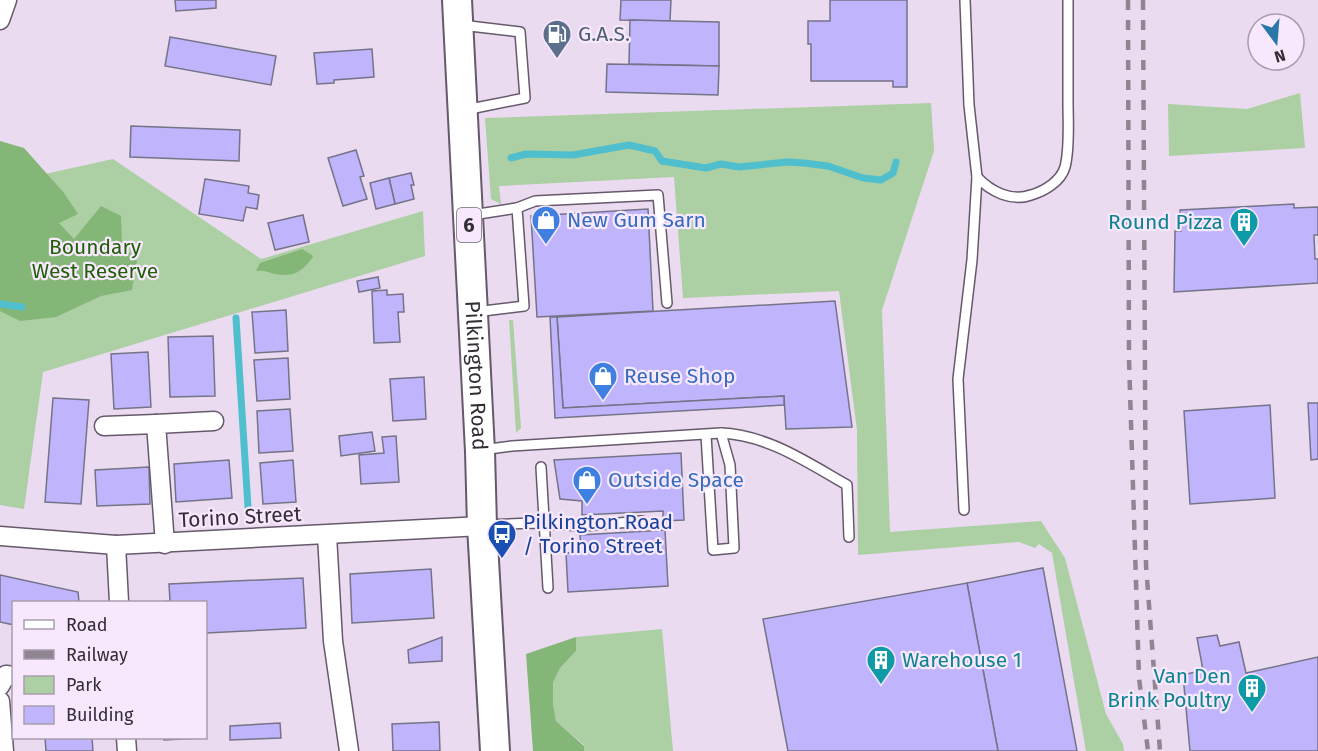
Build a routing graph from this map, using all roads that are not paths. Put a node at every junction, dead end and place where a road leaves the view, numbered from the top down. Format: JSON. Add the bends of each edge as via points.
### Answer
{"nodes":[{"id":1,"x":7,"y":0,"type":"edge"},
{"id":2,"x":965,"y":0,"type":"edge"},
{"id":3,"x":1068,"y":0,"type":"edge"},
{"id":4,"x":458,"y":12,"type":"edge"},
{"id":5,"x":0,"y":20,"type":"edge"},
{"id":6,"x":463,"y":110,"type":"junction"},
{"id":7,"x":978,"y":177,"type":"junction"},
{"id":8,"x":517,"y":208,"type":"junction"},
{"id":9,"x":468,"y":215,"type":"junction"},
{"id":10,"x":667,"y":303,"type":"dead end"},
{"id":11,"x":473,"y":313,"type":"junction"},
{"id":12,"x":214,"y":421,"type":"dead end"},
{"id":13,"x":156,"y":424,"type":"junction"},
{"id":14,"x":104,"y":426,"type":"dead end"},
{"id":15,"x":721,"y":434,"type":"junction"},
{"id":16,"x":706,"y":435,"type":"junction"},
{"id":17,"x":480,"y":451,"type":"junction"},
{"id":18,"x":541,"y":467,"type":"dead end"},
{"id":19,"x":964,"y":510,"type":"dead end"},
{"id":20,"x":642,"y":521,"type":"dead end"},
{"id":21,"x":544,"y":523,"type":"junction"},
{"id":22,"x":482,"y":526,"type":"junction"},
{"id":23,"x":327,"y":535,"type":"junction"},
{"id":24,"x":0,"y":536,"type":"edge"},
{"id":25,"x":849,"y":537,"type":"dead end"},
{"id":26,"x":165,"y":544,"type":"junction"},
{"id":27,"x":116,"y":545,"type":"junction"},
{"id":28,"x":548,"y":588,"type":"dead end"},
{"id":29,"x":119,"y":601,"type":"edge"},
{"id":30,"x":0,"y":701,"type":"edge"},
{"id":31,"x":4,"y":751,"type":"edge"},
{"id":32,"x":349,"y":751,"type":"edge"},
{"id":33,"x":495,"y":751,"type":"edge"}],
"edges":[{"from":1,"to":5,"type":"street"},
{"from":2,"to":7,"type":"lane","via":[[969,105]]},
{"from":3,"to":7,"type":"lane","via":[[1065,168],[1043,192],[1022,198],[1004,195]]},
{"from":4,"to":6,"type":"main road","name":"Pilkington Road","number":"6"},
{"from":4,"to":6,"type":"lane","via":[[520,32],[525,98]]},
{"from":6,"to":9,"type":"main road","name":"Pilkington Road","number":"6"},
{"from":7,"to":19,"type":"lane","via":[[957,379]]},
{"from":8,"to":9,"type":"lane"},
{"from":8,"to":10,"type":"lane","via":[[535,201],[658,195]]},
{"from":8,"to":11,"type":"lane","via":[[524,306]]},
{"from":9,"to":11,"type":"main road","name":"Pilkington Road","number":"6"},
{"from":11,"to":17,"type":"main road","name":"Pilkington Road","number":"6"},
{"from":12,"to":13,"type":"street"},
{"from":13,"to":14,"type":"street"},
{"from":13,"to":26,"type":"street"},
{"from":15,"to":16,"type":"lane"},
{"from":15,"to":16,"type":"lane","via":[[730,465],[734,548],[712,550]]},
{"from":15,"to":25,"type":"lane","via":[[787,450],[847,485]]},
{"from":16,"to":17,"type":"lane"},
{"from":17,"to":22,"type":"main road","name":"Pilkington Road","number":"6"},
{"from":18,"to":21,"type":"lane"},
{"from":20,"to":21,"type":"lane","via":[[583,526]]},
{"from":21,"to":22,"type":"lane"},
{"from":21,"to":28,"type":"lane"},
{"from":22,"to":23,"type":"street","name":"Torino Street"},
{"from":22,"to":33,"type":"main road","name":"Pilkington Road","number":"6"},
{"from":23,"to":26,"type":"street","name":"Torino Street"},
{"from":23,"to":32,"type":"street","via":[[333,641]]},
{"from":24,"to":27,"type":"street","name":"Torino Street"},
{"from":26,"to":27,"type":"street","name":"Torino Street"},
{"from":27,"to":29,"type":"street"},
{"from":30,"to":31,"type":"street"}]}
